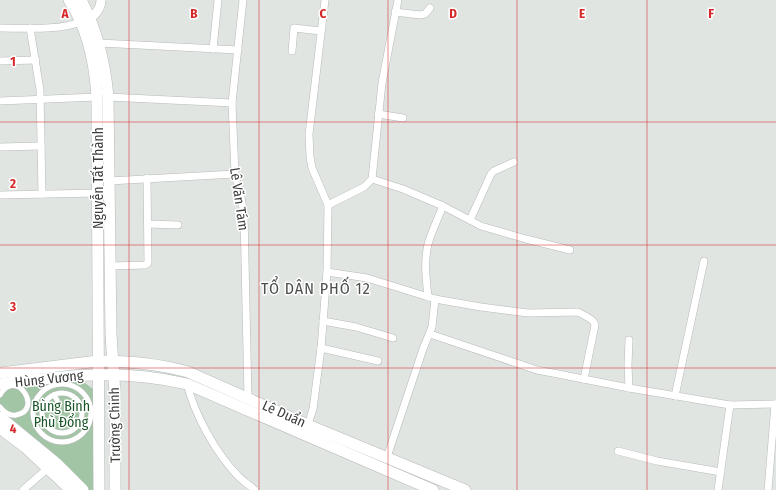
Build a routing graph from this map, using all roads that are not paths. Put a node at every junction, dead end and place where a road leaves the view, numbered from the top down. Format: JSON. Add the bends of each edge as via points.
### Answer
{"nodes":[{"id":1,"x":69,"y":0,"type":"edge"},
{"id":2,"x":81,"y":0,"type":"edge"},
{"id":3,"x":101,"y":0,"type":"edge"},
{"id":4,"x":218,"y":0,"type":"edge"},
{"id":5,"x":243,"y":0,"type":"edge"},
{"id":6,"x":326,"y":0,"type":"edge"},
{"id":7,"x":398,"y":0,"type":"edge"},
{"id":8,"x":430,"y":8,"type":"dead end"},
{"id":9,"x":395,"y":12,"type":"junction"},
{"id":10,"x":91,"y":18,"type":"junction"},
{"id":11,"x":80,"y":23,"type":"junction"},
{"id":12,"x":0,"y":28,"type":"edge"},
{"id":13,"x":30,"y":28,"type":"junction"},
{"id":14,"x":321,"y":31,"type":"junction"},
{"id":15,"x":99,"y":44,"type":"junction"},
{"id":16,"x":213,"y":49,"type":"junction"},
{"id":17,"x":238,"y":50,"type":"junction"},
{"id":18,"x":292,"y":51,"type":"dead end"},
{"id":19,"x":36,"y":60,"type":"junction"},
{"id":20,"x":0,"y":61,"type":"edge"},
{"id":21,"x":103,"y":97,"type":"junction"},
{"id":22,"x":40,"y":98,"type":"junction"},
{"id":23,"x":0,"y":100,"type":"edge"},
{"id":24,"x":232,"y":103,"type":"junction"},
{"id":25,"x":378,"y":114,"type":"junction"},
{"id":26,"x":403,"y":118,"type":"dead end"},
{"id":27,"x":41,"y":146,"type":"junction"},
{"id":28,"x":0,"y":147,"type":"edge"},
{"id":29,"x":514,"y":162,"type":"dead end"},
{"id":30,"x":235,"y":174,"type":"junction"},
{"id":31,"x":147,"y":178,"type":"junction"},
{"id":32,"x":372,"y":179,"type":"junction"},
{"id":33,"x":109,"y":181,"type":"junction"},
{"id":34,"x":98,"y":193,"type":"junction"},
{"id":35,"x":42,"y":194,"type":"junction"},
{"id":36,"x":0,"y":195,"type":"edge"},
{"id":37,"x":328,"y":205,"type":"junction"},
{"id":38,"x":443,"y":206,"type":"junction"},
{"id":39,"x":470,"y":220,"type":"junction"},
{"id":40,"x":148,"y":224,"type":"junction"},
{"id":41,"x":178,"y":225,"type":"dead end"},
{"id":42,"x":570,"y":250,"type":"dead end"},
{"id":43,"x":704,"y":260,"type":"dead end"},
{"id":44,"x":110,"y":266,"type":"junction"},
{"id":45,"x":327,"y":272,"type":"junction"},
{"id":46,"x":432,"y":298,"type":"junction"},
{"id":47,"x":323,"y":321,"type":"junction"},
{"id":48,"x":430,"y":334,"type":"junction"},
{"id":49,"x":393,"y":338,"type":"dead end"},
{"id":50,"x":629,"y":340,"type":"dead end"},
{"id":51,"x":321,"y":348,"type":"junction"},
{"id":52,"x":378,"y":360,"type":"dead end"},
{"id":53,"x":98,"y":361,"type":"junction"},
{"id":54,"x":113,"y":361,"type":"junction"},
{"id":55,"x":0,"y":373,"type":"edge"},
{"id":56,"x":98,"y":374,"type":"junction"},
{"id":57,"x":114,"y":374,"type":"junction"},
{"id":58,"x":43,"y":378,"type":"junction"},
{"id":59,"x":584,"y":379,"type":"junction"},
{"id":60,"x":0,"y":384,"type":"edge"},
{"id":61,"x":187,"y":384,"type":"junction"},
{"id":62,"x":629,"y":388,"type":"junction"},
{"id":63,"x":0,"y":395,"type":"edge"},
{"id":64,"x":54,"y":395,"type":"junction"},
{"id":65,"x":675,"y":396,"type":"junction"},
{"id":66,"x":248,"y":398,"type":"junction"},
{"id":67,"x":57,"y":400,"type":"dead end"},
{"id":68,"x":776,"y":404,"type":"edge"},
{"id":69,"x":730,"y":405,"type":"junction"},
{"id":70,"x":0,"y":407,"type":"edge"},
{"id":71,"x":0,"y":417,"type":"edge"},
{"id":72,"x":53,"y":424,"type":"dead end"},
{"id":73,"x":94,"y":424,"type":"junction"},
{"id":74,"x":0,"y":428,"type":"edge"},
{"id":75,"x":49,"y":428,"type":"junction"},
{"id":76,"x":307,"y":430,"type":"junction"},
{"id":77,"x":43,"y":435,"type":"junction"},
{"id":78,"x":35,"y":444,"type":"junction"},
{"id":79,"x":618,"y":451,"type":"dead end"},
{"id":80,"x":387,"y":458,"type":"junction"},
{"id":81,"x":48,"y":468,"type":"junction"},
{"id":82,"x":720,"y":472,"type":"junction"},
{"id":83,"x":23,"y":490,"type":"edge"},
{"id":84,"x":71,"y":490,"type":"edge"},
{"id":85,"x":83,"y":490,"type":"edge"},
{"id":86,"x":99,"y":490,"type":"edge"},
{"id":87,"x":115,"y":490,"type":"edge"},
{"id":88,"x":255,"y":490,"type":"edge"},
{"id":89,"x":433,"y":490,"type":"edge"},
{"id":90,"x":465,"y":490,"type":"edge"},
{"id":91,"x":718,"y":490,"type":"edge"},
{"id":92,"x":768,"y":490,"type":"edge"}],
"edges":[{"from":1,"to":11,"type":"main road","name":"Nguyễn Tất Thành"},
{"from":2,"to":10,"type":"main road","name":"Nguyễn Tất Thành"},
{"from":3,"to":10,"type":"street","via":[[98,11]]},
{"from":4,"to":16,"type":"street"},
{"from":5,"to":17,"type":"street","name":"Lê Văn Tám"},
{"from":6,"to":14,"type":"street"},
{"from":7,"to":9,"type":"street"},
{"from":8,"to":9,"type":"street","via":[[420,16]]},
{"from":9,"to":25,"type":"street"},
{"from":10,"to":11,"type":"street"},
{"from":10,"to":15,"type":"main road","name":"Nguyễn Tất Thành"},
{"from":11,"to":13,"type":"street"},
{"from":11,"to":21,"type":"main road","name":"Nguyễn Tất Thành"},
{"from":12,"to":13,"type":"street"},
{"from":13,"to":19,"type":"street"},
{"from":14,"to":18,"type":"street","via":[[294,28]]},
{"from":14,"to":37,"type":"street","via":[[309,134],[312,168]]},
{"from":15,"to":16,"type":"street"},
{"from":15,"to":21,"type":"main road","name":"Nguyễn Tất Thành","via":[[107,84]]},
{"from":16,"to":17,"type":"street"},
{"from":17,"to":24,"type":"street","name":"Lê Văn Tám"},
{"from":19,"to":20,"type":"street"},
{"from":19,"to":22,"type":"street"},
{"from":21,"to":22,"type":"street"},
{"from":21,"to":24,"type":"street"},
{"from":21,"to":33,"type":"main road","name":"Nguyễn Tất Thành"},
{"from":21,"to":34,"type":"main road","name":"Nguyễn Tất Thành"},
{"from":22,"to":23,"type":"street"},
{"from":22,"to":27,"type":"street"},
{"from":24,"to":30,"type":"street","name":"Lê Văn Tám"},
{"from":25,"to":26,"type":"street"},
{"from":25,"to":32,"type":"street"},
{"from":27,"to":28,"type":"street"},
{"from":27,"to":35,"type":"street"},
{"from":29,"to":39,"type":"street","via":[[491,174]]},
{"from":30,"to":31,"type":"street"},
{"from":30,"to":66,"type":"street","name":"Lê Văn Tám","via":[[244,214]]},
{"from":31,"to":33,"type":"street"},
{"from":31,"to":40,"type":"street"},
{"from":32,"to":37,"type":"street","via":[[364,187]]},
{"from":32,"to":38,"type":"street","via":[[403,188]]},
{"from":33,"to":44,"type":"main road","name":"Nguyễn Tất Thành"},
{"from":34,"to":35,"type":"street"},
{"from":34,"to":53,"type":"main road","name":"Nguyễn Tất Thành"},
{"from":35,"to":36,"type":"street"},
{"from":37,"to":45,"type":"street"},
{"from":38,"to":39,"type":"street"},
{"from":38,"to":46,"type":"street","via":[[428,243],[426,256],[425,269]]},
{"from":39,"to":42,"type":"street","via":[[481,226]]},
{"from":40,"to":41,"type":"street"},
{"from":40,"to":44,"type":"street","via":[[147,264]]},
{"from":43,"to":65,"type":"street"},
{"from":44,"to":54,"type":"main road","name":"Nguyễn Tất Thành"},
{"from":45,"to":46,"type":"street","via":[[367,278]]},
{"from":45,"to":47,"type":"street"},
{"from":46,"to":48,"type":"street"},
{"from":46,"to":59,"type":"street","via":[[504,310],[582,314],[595,324]]},
{"from":47,"to":49,"type":"street"},
{"from":47,"to":51,"type":"street"},
{"from":48,"to":59,"type":"street","via":[[537,370]]},
{"from":48,"to":80,"type":"street"},
{"from":50,"to":62,"type":"street"},
{"from":51,"to":52,"type":"street"},
{"from":51,"to":76,"type":"street","via":[[313,409]]},
{"from":53,"to":54,"type":"main road","name":"Lê Duẩn"},
{"from":53,"to":56,"type":"main road","name":"Trường Chinh"},
{"from":53,"to":58,"type":"main road","name":"Hùng Vương"},
{"from":54,"to":57,"type":"main road","name":"Trường Chinh"},
{"from":54,"to":66,"type":"main road","name":"Lê Duẩn","via":[[135,362],[188,372]]},
{"from":55,"to":58,"type":"main road","name":"Hùng Vương"},
{"from":56,"to":57,"type":"main road","name":"Lê Duẩn"},
{"from":56,"to":58,"type":"main road","name":"Hùng Vương"},
{"from":56,"to":73,"type":"main road","name":"Trường Chinh"},
{"from":57,"to":61,"type":"main road","name":"Lê Duẩn","via":[[162,378]]},
{"from":57,"to":87,"type":"main road","name":"Trường Chinh"},
{"from":58,"to":60,"type":"main road","name":"Hùng Vương"},
{"from":58,"to":73,"type":"street","via":[[75,387],[83,393],[88,400]]},
{"from":58,"to":77,"type":"street","via":[[40,393],[32,410],[33,419]]},
{"from":59,"to":62,"type":"street"},
{"from":61,"to":76,"type":"main road","name":"Lê Duẩn"},
{"from":61,"to":88,"type":"street","via":[[196,411],[226,462]]},
{"from":62,"to":65,"type":"street"},
{"from":63,"to":70,"type":"street","via":[[8,387],[17,386],[25,392],[28,401],[25,410],[17,415],[7,414]]},
{"from":64,"to":67,"type":"street"},
{"from":64,"to":75,"type":"street","via":[[44,404],[42,410],[44,423]]},
{"from":64,"to":75,"type":"street","via":[[67,394],[77,401],[82,412],[74,429],[68,432],[55,432]]},
{"from":65,"to":69,"type":"street"},
{"from":66,"to":76,"type":"main road","name":"Lê Duẩn"},
{"from":68,"to":69,"type":"street"},
{"from":68,"to":92,"type":"street"},
{"from":69,"to":82,"type":"street"},
{"from":71,"to":78,"type":"main road"},
{"from":72,"to":75,"type":"street"},
{"from":73,"to":77,"type":"street","via":[[71,441],[52,441]]},
{"from":73,"to":86,"type":"main road","name":"Trường Chinh"},
{"from":74,"to":81,"type":"main road"},
{"from":76,"to":80,"type":"main road","name":"Lê Duẩn"},
{"from":76,"to":89,"type":"main road","name":"Lê Duẩn"},
{"from":77,"to":78,"type":"street"},
{"from":78,"to":85,"type":"main road"},
{"from":79,"to":82,"type":"street"},
{"from":80,"to":90,"type":"main road","name":"Lê Duẩn"},
{"from":81,"to":83,"type":"street"},
{"from":81,"to":84,"type":"main road"},
{"from":82,"to":91,"type":"street"}]}
